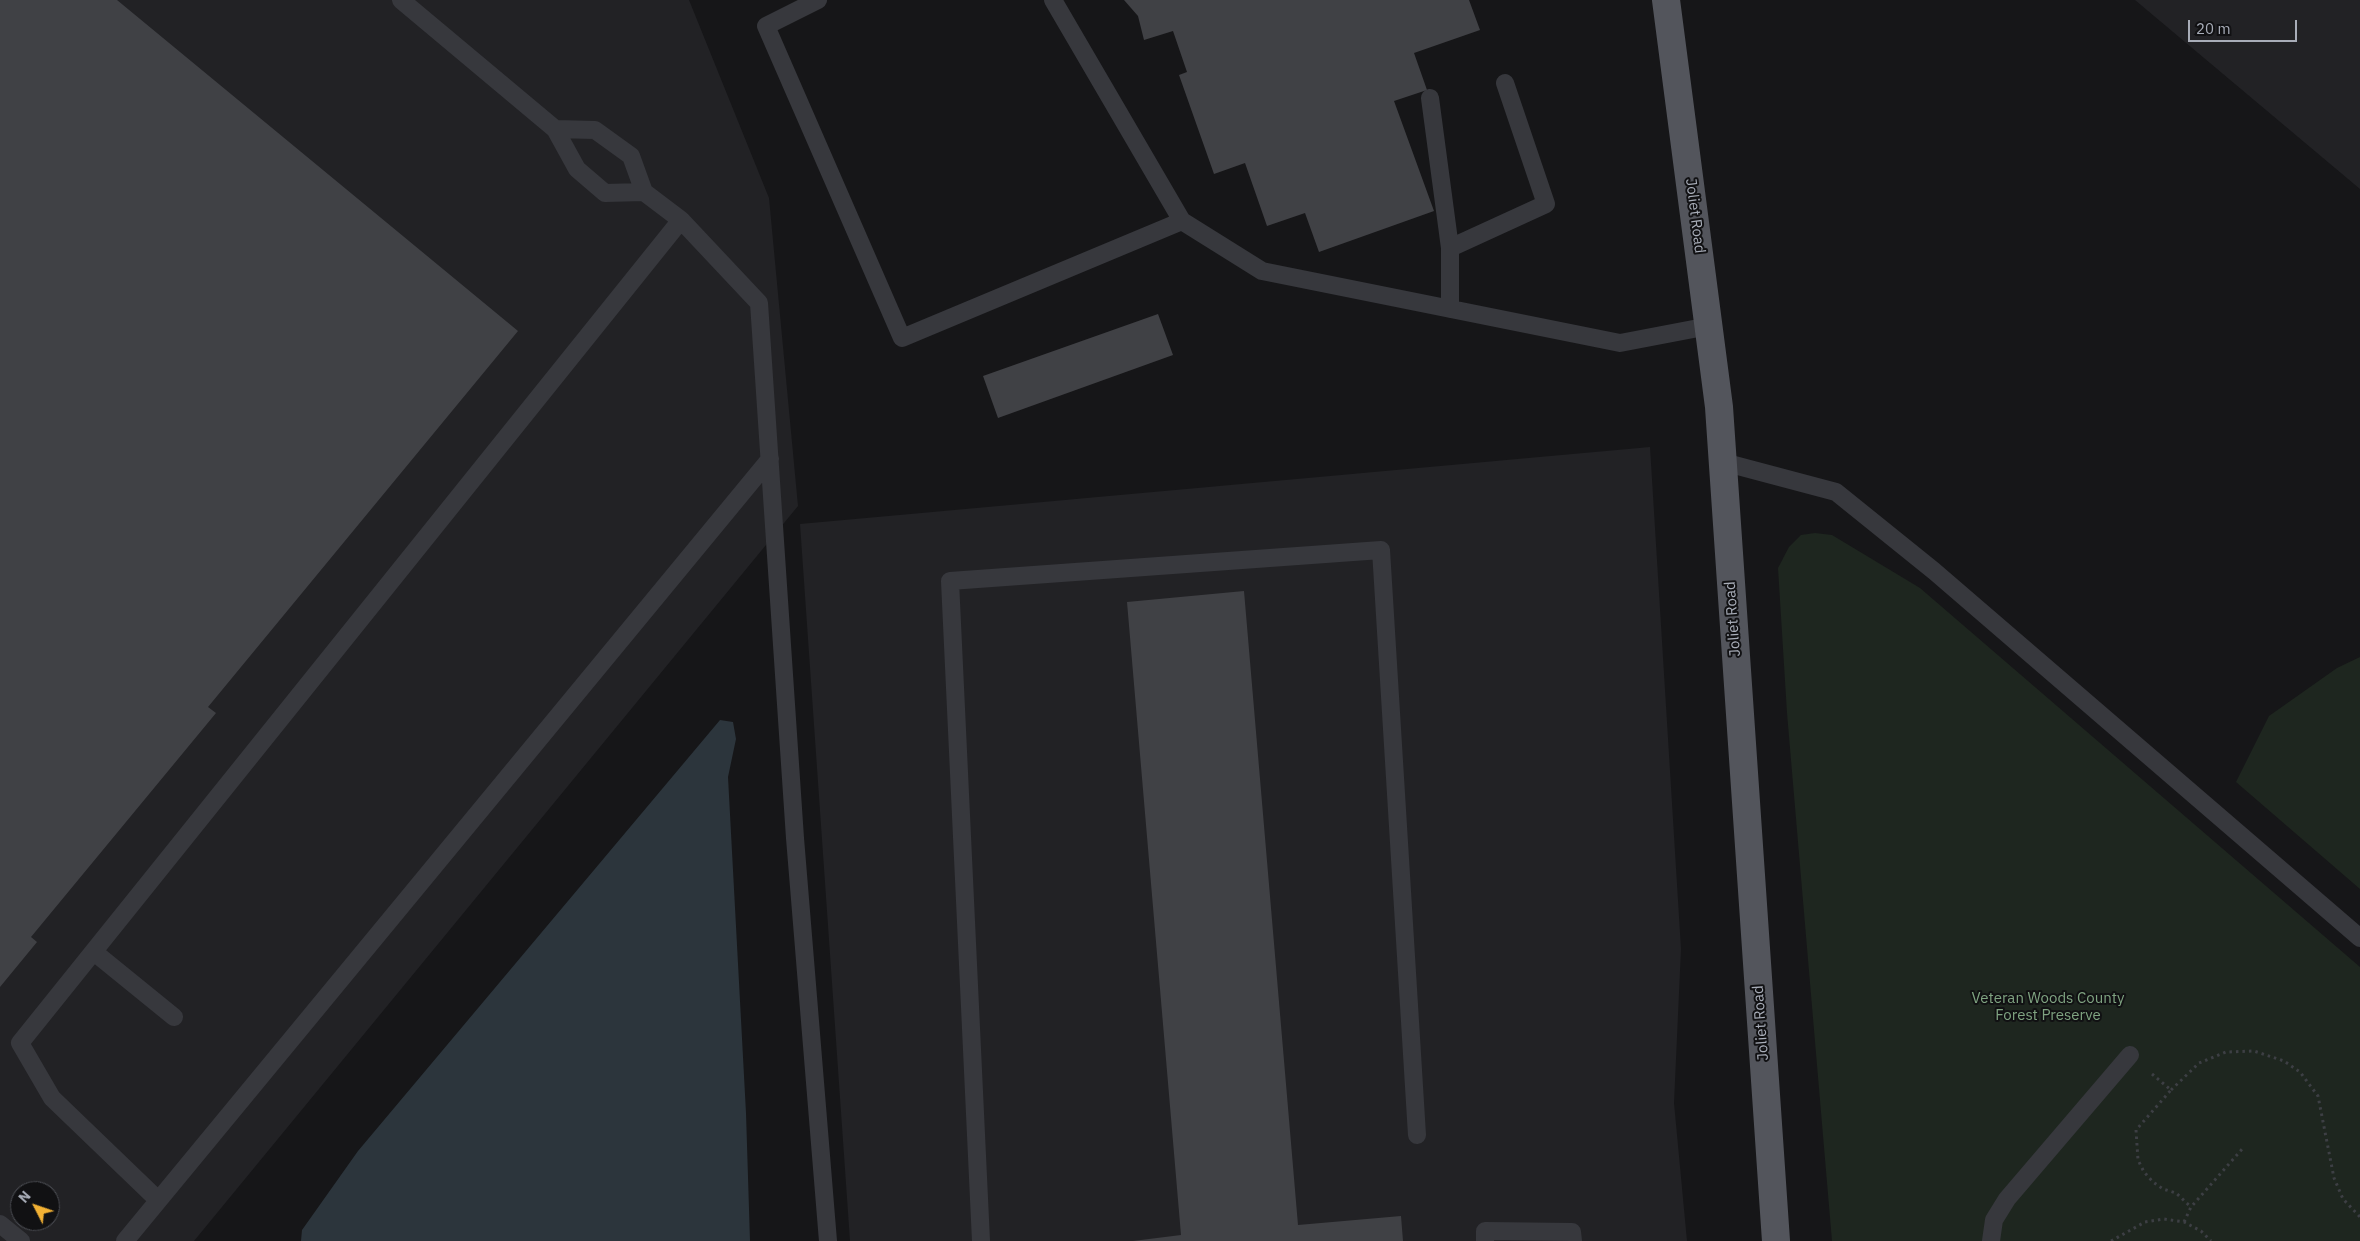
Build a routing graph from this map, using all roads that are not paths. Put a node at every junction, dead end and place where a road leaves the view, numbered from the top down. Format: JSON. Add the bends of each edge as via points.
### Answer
{"nodes":[{"id":1,"x":401,"y":0,"type":"edge"},
{"id":2,"x":818,"y":0,"type":"edge"},
{"id":3,"x":1053,"y":0,"type":"edge"},
{"id":4,"x":1666,"y":0,"type":"edge"},
{"id":5,"x":1505,"y":83,"type":"dead end"},
{"id":6,"x":1430,"y":98,"type":"dead end"},
{"id":7,"x":555,"y":129,"type":"junction"},
{"id":8,"x":644,"y":192,"type":"junction"},
{"id":9,"x":681,"y":220,"type":"junction"},
{"id":10,"x":1182,"y":221,"type":"junction"},
{"id":11,"x":1450,"y":248,"type":"junction"},
{"id":12,"x":1450,"y":309,"type":"junction"},
{"id":13,"x":1709,"y":326,"type":"junction"},
{"id":14,"x":770,"y":459,"type":"junction"},
{"id":15,"x":1723,"y":462,"type":"junction"},
{"id":16,"x":2360,"y":938,"type":"edge"},
{"id":17,"x":94,"y":952,"type":"junction"},
{"id":18,"x":174,"y":1017,"type":"dead end"},
{"id":19,"x":2130,"y":1055,"type":"road end"},
{"id":20,"x":1416,"y":1135,"type":"dead end"},
{"id":21,"x":158,"y":1200,"type":"junction"},
{"id":22,"x":0,"y":1224,"type":"edge"},
{"id":23,"x":21,"y":1241,"type":"edge"},
{"id":24,"x":125,"y":1241,"type":"edge"},
{"id":25,"x":828,"y":1241,"type":"edge"},
{"id":26,"x":981,"y":1241,"type":"edge"},
{"id":27,"x":1486,"y":1241,"type":"edge"},
{"id":28,"x":1573,"y":1241,"type":"edge"},
{"id":29,"x":1776,"y":1241,"type":"edge"},
{"id":30,"x":1991,"y":1241,"type":"edge"}],
"edges":[{"from":1,"to":7,"type":"lane"},
{"from":2,"to":10,"type":"lane","via":[[766,26],[902,338]]},
{"from":3,"to":10,"type":"lane"},
{"from":4,"to":13,"type":"main road","name":"Joliet Road"},
{"from":5,"to":11,"type":"lane","via":[[1546,204]]},
{"from":6,"to":11,"type":"lane"},
{"from":7,"to":8,"type":"lane","via":[[577,169],[605,193]]},
{"from":7,"to":8,"type":"lane","via":[[595,130],[631,156]]},
{"from":8,"to":9,"type":"lane"},
{"from":9,"to":14,"type":"lane","via":[[760,303]]},
{"from":9,"to":17,"type":"lane"},
{"from":10,"to":12,"type":"lane","via":[[1262,271]]},
{"from":11,"to":12,"type":"lane"},
{"from":12,"to":13,"type":"lane","via":[[1620,344]]},
{"from":13,"to":15,"type":"main road","name":"Joliet Road"},
{"from":14,"to":21,"type":"lane"},
{"from":14,"to":25,"type":"lane","via":[[795,838]]},
{"from":15,"to":16,"type":"lane","via":[[1836,492],[1942,578]]},
{"from":15,"to":29,"type":"main road","name":"Joliet Road"},
{"from":17,"to":18,"type":"lane"},
{"from":17,"to":21,"type":"lane","via":[[20,1043],[52,1098]]},
{"from":19,"to":30,"type":"lane","via":[[2006,1199],[1994,1220]]},
{"from":20,"to":26,"type":"lane","via":[[1381,550],[950,581]]},
{"from":21,"to":24,"type":"lane"},
{"from":22,"to":23,"type":"lane"},
{"from":27,"to":28,"type":"lane","via":[[1485,1231],[1572,1232]]}]}
